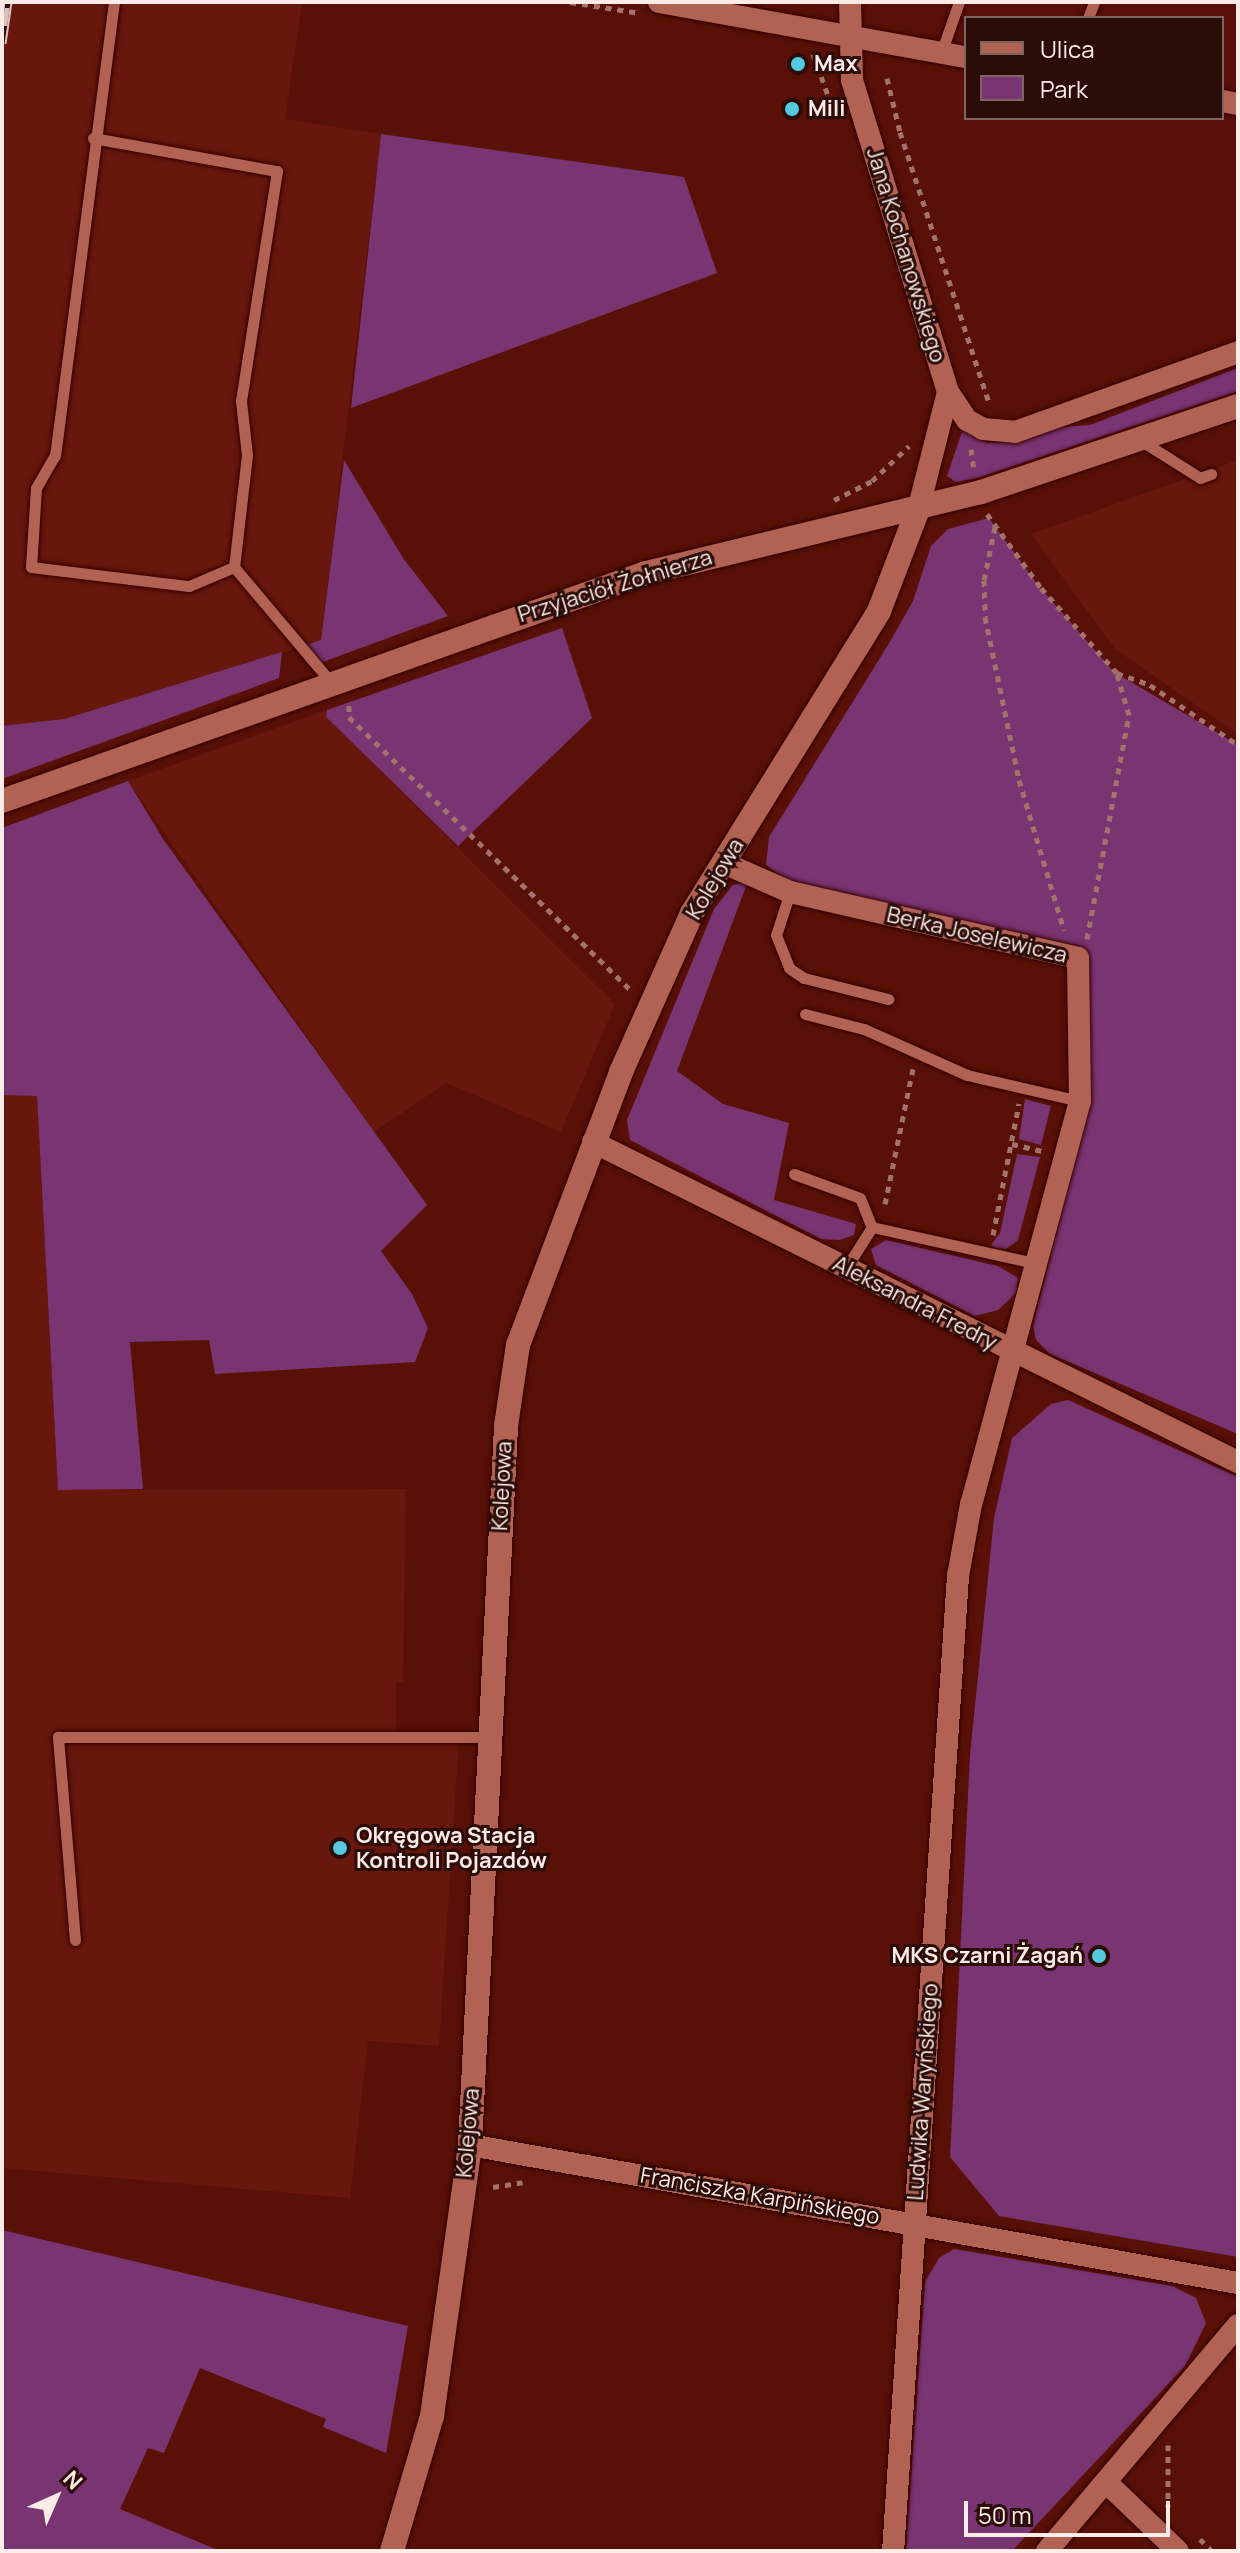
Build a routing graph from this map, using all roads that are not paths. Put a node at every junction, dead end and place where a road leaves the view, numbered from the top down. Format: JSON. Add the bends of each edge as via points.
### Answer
{"nodes":[{"id":1,"x":114,"y":2,"type":"edge"},
{"id":2,"x":850,"y":2,"type":"edge"},
{"id":3,"x":959,"y":2,"type":"edge"},
{"id":4,"x":653,"y":8,"type":"edge"},
{"id":5,"x":847,"y":35,"type":"junction"},
{"id":6,"x":941,"y":53,"type":"junction"},
{"id":7,"x":964,"y":57,"type":"edge"},
{"id":8,"x":93,"y":138,"type":"junction"},
{"id":9,"x":1238,"y":352,"type":"edge"},
{"id":10,"x":948,"y":392,"type":"junction"},
{"id":11,"x":1237,"y":409,"type":"edge"},
{"id":12,"x":1140,"y":440,"type":"junction"},
{"id":13,"x":1211,"y":474,"type":"dead end"},
{"id":14,"x":919,"y":507,"type":"junction"},
{"id":15,"x":234,"y":567,"type":"junction"},
{"id":16,"x":339,"y":678,"type":"junction"},
{"id":17,"x":2,"y":801,"type":"edge"},
{"id":18,"x":724,"y":863,"type":"junction"},
{"id":19,"x":790,"y":892,"type":"junction"},
{"id":20,"x":888,"y":999,"type":"dead end"},
{"id":21,"x":805,"y":1014,"type":"dead end"},
{"id":22,"x":1080,"y":1101,"type":"junction"},
{"id":23,"x":593,"y":1142,"type":"junction"},
{"id":24,"x":794,"y":1174,"type":"dead end"},
{"id":25,"x":876,"y":1228,"type":"junction"},
{"id":26,"x":1035,"y":1263,"type":"junction"},
{"id":27,"x":846,"y":1268,"type":"junction"},
{"id":28,"x":1011,"y":1351,"type":"junction"},
{"id":29,"x":1238,"y":1462,"type":"edge"},
{"id":30,"x":488,"y":1737,"type":"junction"},
{"id":31,"x":75,"y":1940,"type":"dead end"},
{"id":32,"x":470,"y":2145,"type":"junction"},
{"id":33,"x":914,"y":2224,"type":"junction"},
{"id":34,"x":1238,"y":2283,"type":"edge"},
{"id":35,"x":1238,"y":2325,"type":"edge"},
{"id":36,"x":1107,"y":2483,"type":"junction"},
{"id":37,"x":392,"y":2551,"type":"edge"},
{"id":38,"x":893,"y":2551,"type":"edge"},
{"id":39,"x":1047,"y":2551,"type":"edge"},
{"id":40,"x":1178,"y":2551,"type":"edge"}],
"edges":[{"from":1,"to":8,"type":"lane"},
{"from":2,"to":5,"type":"street","name":"Jana Kochanowskiego"},
{"from":3,"to":6,"type":"lane"},
{"from":4,"to":5,"type":"street"},
{"from":5,"to":6,"type":"street"},
{"from":5,"to":10,"type":"street","name":"Jana Kochanowskiego","via":[[852,80]]},
{"from":6,"to":7,"type":"street"},
{"from":8,"to":15,"type":"lane","via":[[277,171],[241,401],[247,455]]},
{"from":8,"to":15,"type":"lane","via":[[55,455],[36,488],[31,567],[189,586]]},
{"from":9,"to":10,"type":"street","via":[[1015,432],[983,429],[967,420]]},
{"from":10,"to":14,"type":"street","name":"Jana Kochanowskiego"},
{"from":11,"to":12,"type":"street","name":"Przyjaciół Żołnierza"},
{"from":12,"to":13,"type":"lane","via":[[1200,478]]},
{"from":12,"to":14,"type":"street","name":"Przyjaciół Żołnierza","via":[[1052,471]]},
{"from":14,"to":16,"type":"street","name":"Przyjaciół Żołnierza","via":[[646,573]]},
{"from":14,"to":18,"type":"street","name":"Kolejowa","via":[[879,611]]},
{"from":15,"to":16,"type":"lane"},
{"from":16,"to":17,"type":"street","name":"Przyjaciół Żołnierza"},
{"from":18,"to":19,"type":"street","name":"Berka Joselewicza"},
{"from":18,"to":23,"type":"street","name":"Kolejowa","via":[[692,913],[648,1006]]},
{"from":19,"to":20,"type":"lane","via":[[776,935],[789,968],[804,978]]},
{"from":19,"to":22,"type":"street","name":"Berka Joselewicza","via":[[1074,957]]},
{"from":21,"to":22,"type":"lane","via":[[864,1029],[967,1075]]},
{"from":22,"to":26,"type":"street","name":"Berka Joselewicza"},
{"from":23,"to":27,"type":"street","name":"Aleksandra Fredry"},
{"from":23,"to":30,"type":"street","name":"Kolejowa","via":[[513,1369]]},
{"from":24,"to":25,"type":"lane","via":[[860,1198]]},
{"from":25,"to":26,"type":"lane"},
{"from":25,"to":27,"type":"lane"},
{"from":26,"to":28,"type":"street","name":"Berka Joselewicza"},
{"from":27,"to":28,"type":"street","name":"Aleksandra Fredry"},
{"from":28,"to":29,"type":"street","name":"Aleksandra Fredry"},
{"from":28,"to":33,"type":"street","name":"Ludwika Waryńskiego","via":[[958,1576]]},
{"from":30,"to":31,"type":"lane","via":[[58,1737]]},
{"from":30,"to":32,"type":"street","name":"Kolejowa"},
{"from":32,"to":33,"type":"street","name":"Franciszka Karpińskiego"},
{"from":32,"to":37,"type":"street","name":"Kolejowa","via":[[432,2416]]},
{"from":33,"to":34,"type":"street","name":"Franciszka Karpińskiego"},
{"from":33,"to":38,"type":"street","name":"Ludwika Waryńskiego"},
{"from":35,"to":36,"type":"street"},
{"from":36,"to":39,"type":"street"},
{"from":36,"to":40,"type":"street"}]}
